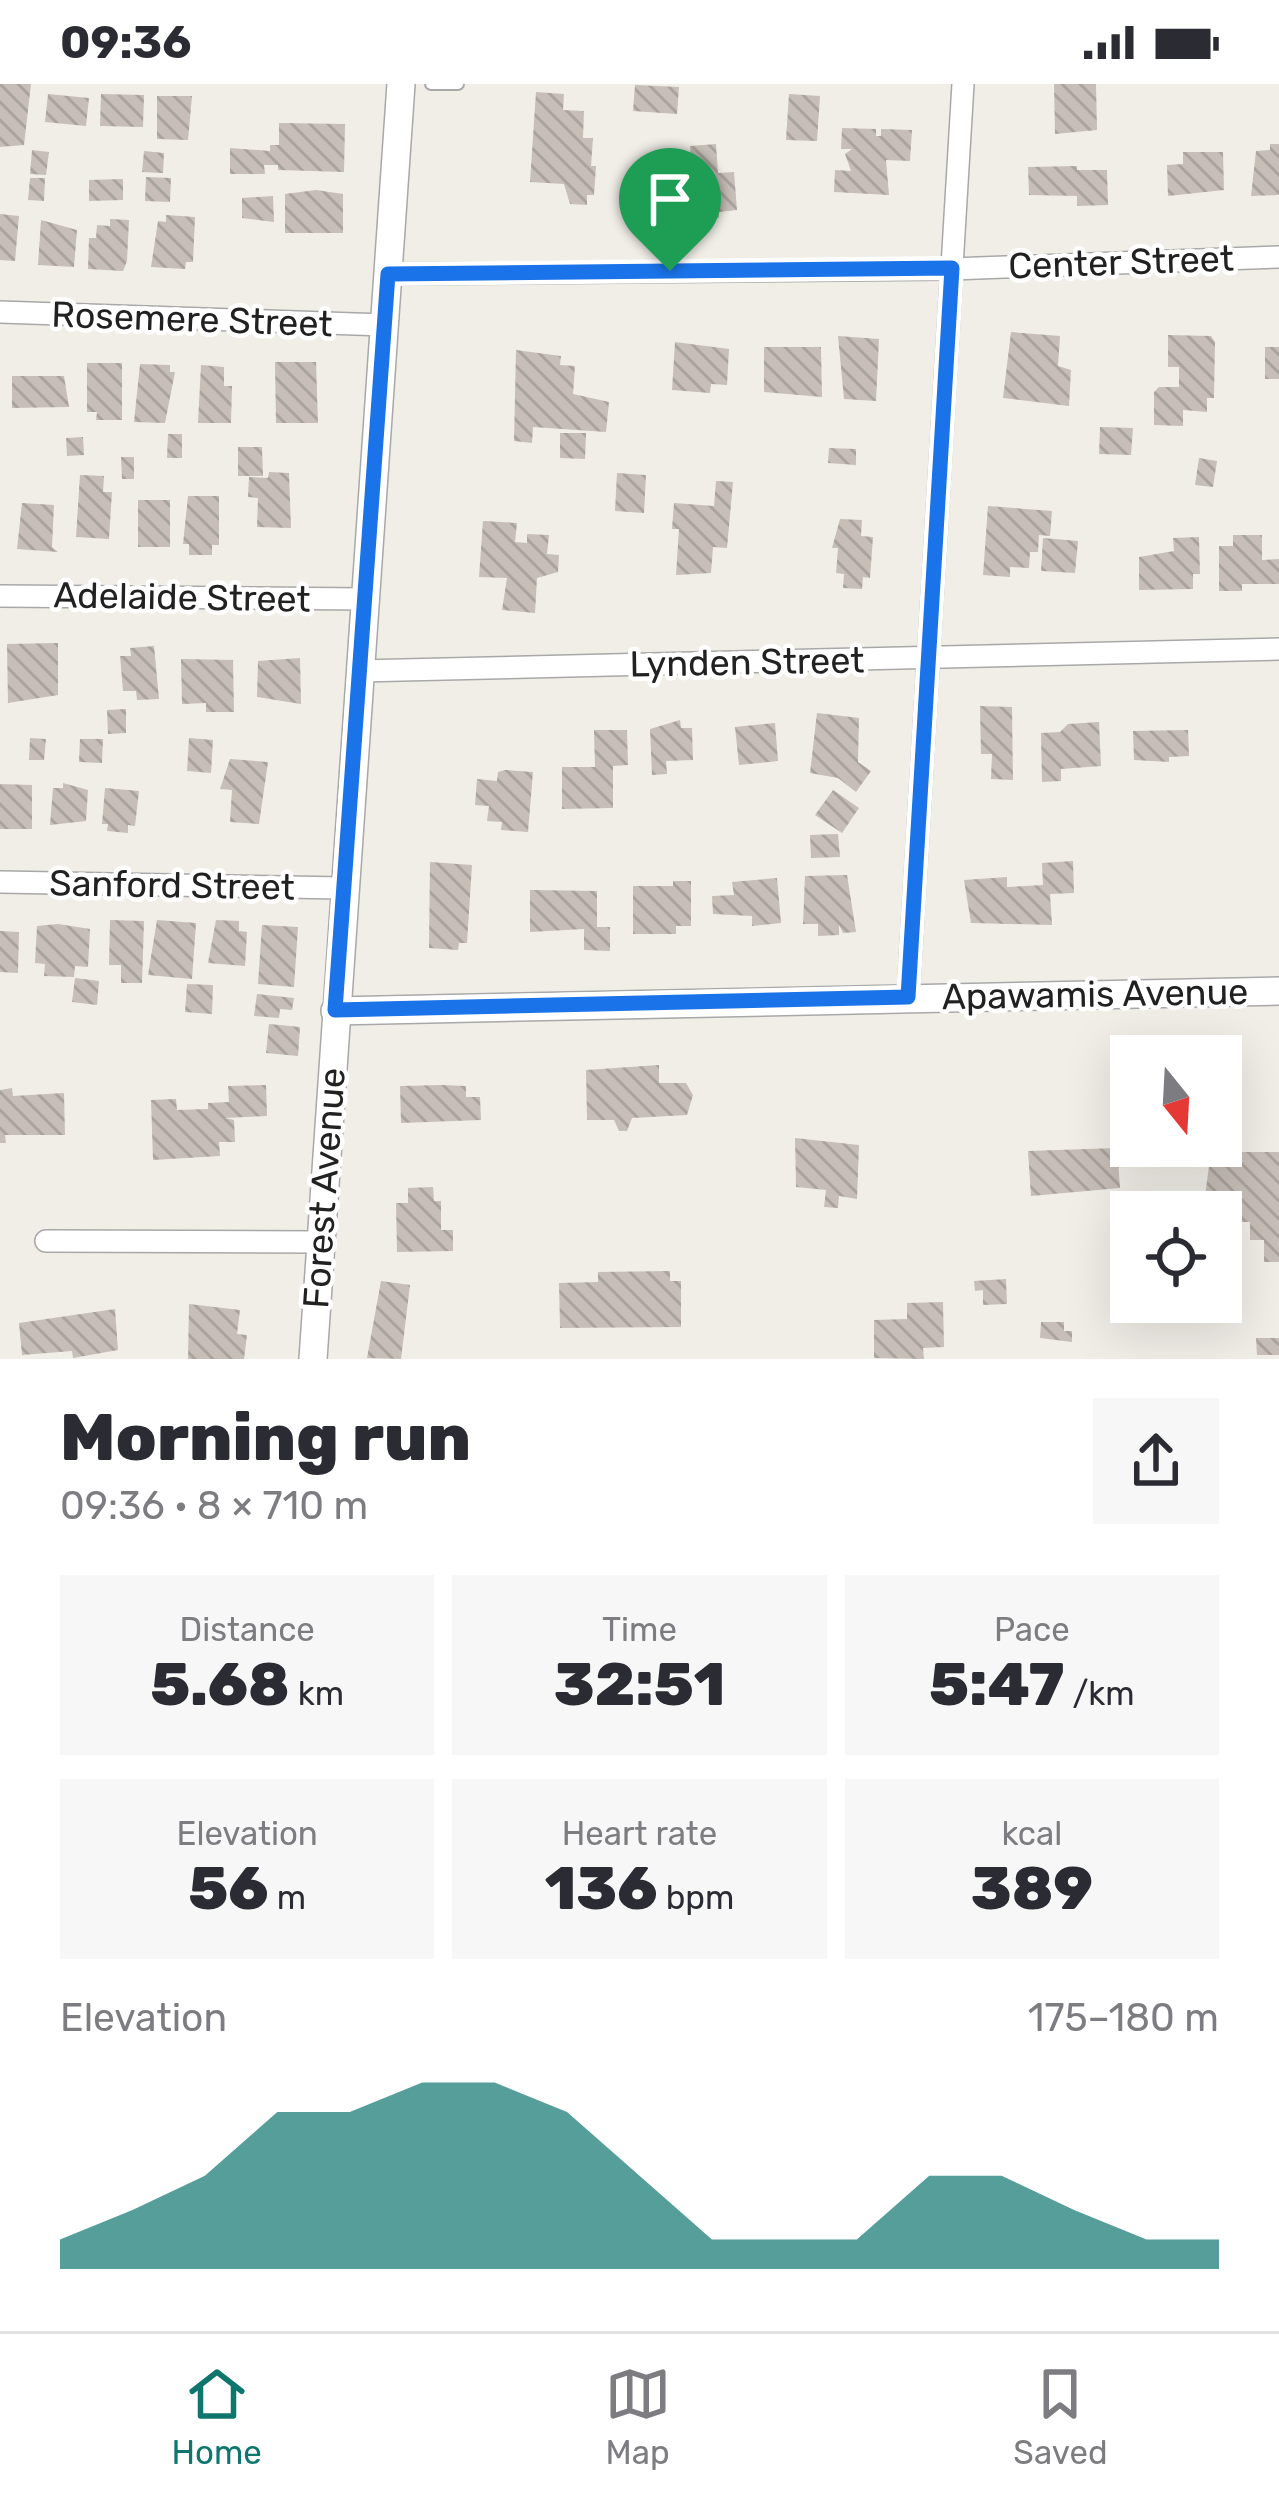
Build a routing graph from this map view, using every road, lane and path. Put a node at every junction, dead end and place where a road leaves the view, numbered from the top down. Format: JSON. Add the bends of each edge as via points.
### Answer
{"nodes":[{"id":1,"x":401,"y":84,"type":"edge"},
{"id":2,"x":431,"y":84,"type":"edge"},
{"id":3,"x":458,"y":84,"type":"edge"},
{"id":4,"x":963,"y":84,"type":"edge"},
{"id":5,"x":1279,"y":256,"type":"edge"},
{"id":6,"x":952,"y":268,"type":"junction"},
{"id":7,"x":388,"y":274,"type":"junction"},
{"id":8,"x":0,"y":312,"type":"edge"},
{"id":9,"x":384,"y":325,"type":"junction"},
{"id":10,"x":0,"y":596,"type":"edge"},
{"id":11,"x":364,"y":599,"type":"junction"},
{"id":12,"x":1279,"y":650,"type":"edge"},
{"id":13,"x":927,"y":658,"type":"junction"},
{"id":14,"x":359,"y":670,"type":"junction"},
{"id":15,"x":0,"y":882,"type":"edge"},
{"id":16,"x":344,"y":888,"type":"junction"},
{"id":17,"x":1279,"y":991,"type":"edge"},
{"id":18,"x":908,"y":997,"type":"junction"},
{"id":19,"x":335,"y":1010,"type":"junction"},
{"id":20,"x":46,"y":1241,"type":"dead end"},
{"id":21,"x":320,"y":1242,"type":"junction"},
{"id":22,"x":313,"y":1359,"type":"edge"}],
"edges":[{"from":1,"to":7,"type":"street","name":"Forest Avenue"},
{"from":2,"to":3,"type":"lane"},
{"from":4,"to":6,"type":"street"},
{"from":5,"to":6,"type":"street","name":"Center Street"},
{"from":6,"to":7,"type":"street","name":"Center Street"},
{"from":6,"to":13,"type":"street"},
{"from":7,"to":9,"type":"street","name":"Forest Avenue"},
{"from":8,"to":9,"type":"street","name":"Rosemere Street"},
{"from":9,"to":11,"type":"street","name":"Forest Avenue"},
{"from":10,"to":11,"type":"street","name":"Adelaide Street"},
{"from":11,"to":14,"type":"street","name":"Forest Avenue"},
{"from":12,"to":13,"type":"street","name":"Lynden Street"},
{"from":13,"to":14,"type":"street","name":"Lynden Street"},
{"from":13,"to":18,"type":"street"},
{"from":14,"to":16,"type":"street","name":"Forest Avenue"},
{"from":15,"to":16,"type":"street","name":"Sanford Street"},
{"from":16,"to":19,"type":"street","name":"Forest Avenue"},
{"from":17,"to":18,"type":"street","name":"Apawamis Avenue"},
{"from":18,"to":19,"type":"street","name":"Apawamis Avenue"},
{"from":19,"to":21,"type":"street","name":"Forest Avenue"},
{"from":20,"to":21,"type":"street"},
{"from":21,"to":22,"type":"street","name":"Forest Avenue"}]}
